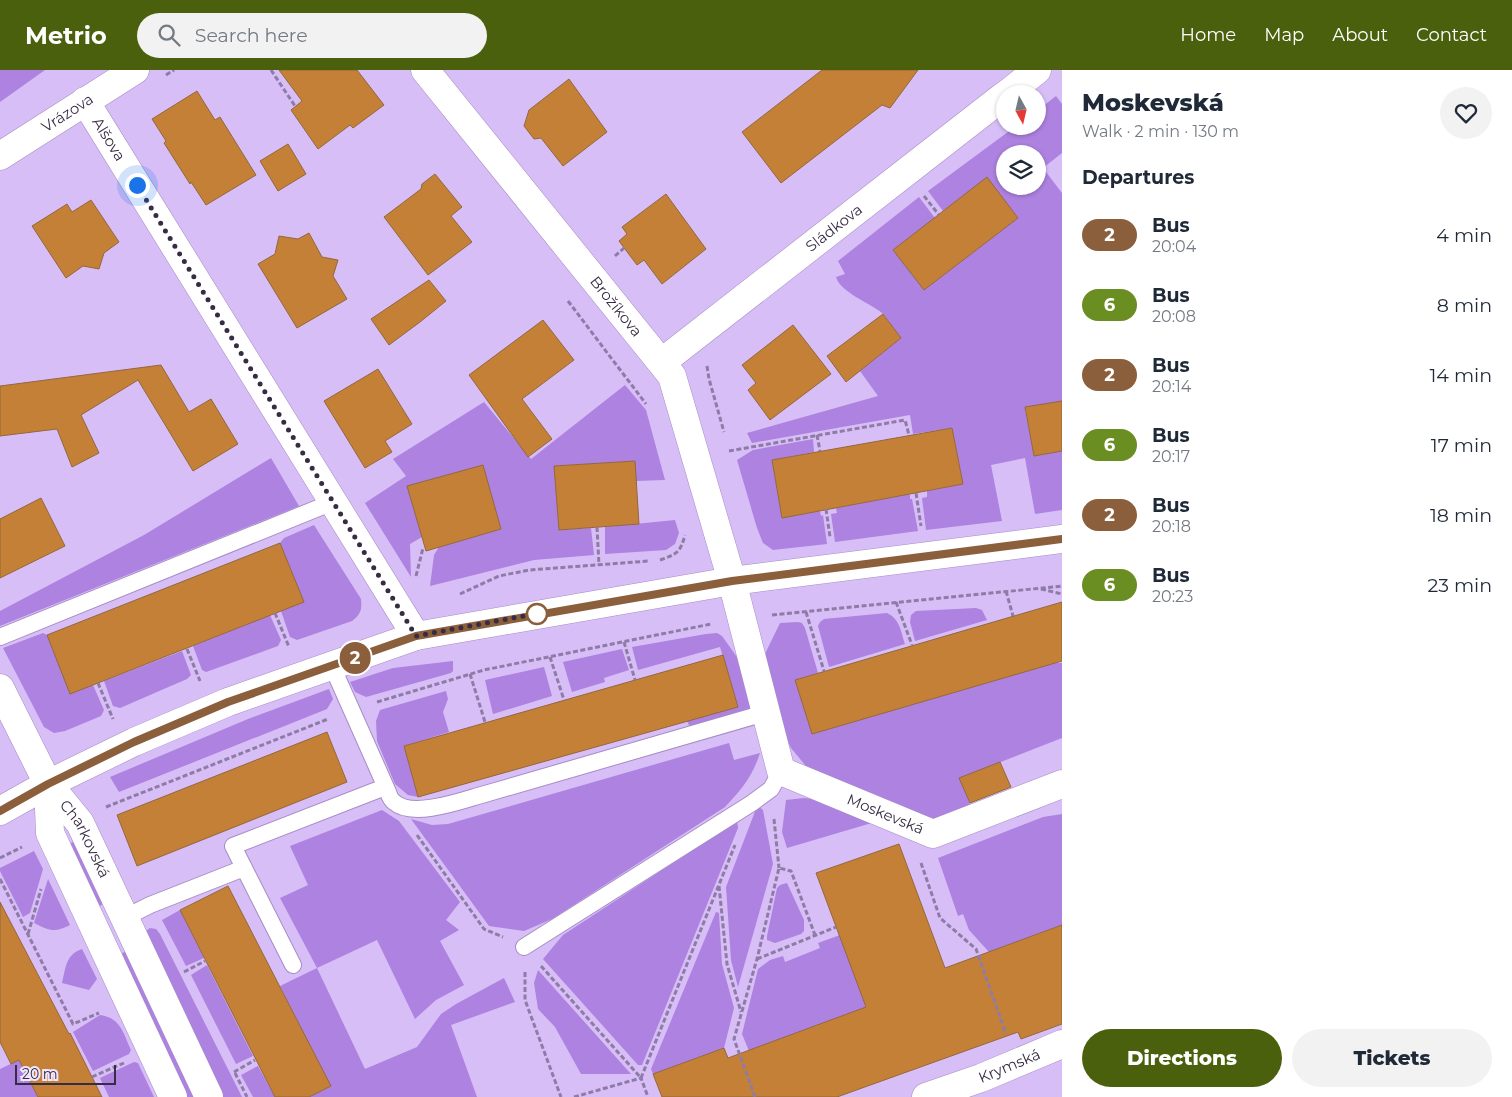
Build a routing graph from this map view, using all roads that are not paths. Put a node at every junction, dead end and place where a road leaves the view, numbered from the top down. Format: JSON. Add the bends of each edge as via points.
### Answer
{"nodes":[{"id":1,"x":135,"y":70,"type":"edge"},
{"id":2,"x":425,"y":70,"type":"edge"},
{"id":3,"x":1037,"y":70,"type":"edge"},
{"id":4,"x":1018,"y":85,"type":"edge"},
{"id":5,"x":85,"y":101,"type":"junction"},
{"id":6,"x":996,"y":102,"type":"edge"},
{"id":7,"x":0,"y":156,"type":"edge"},
{"id":8,"x":662,"y":362,"type":"junction"},
{"id":9,"x":334,"y":502,"type":"junction"},
{"id":10,"x":1062,"y":539,"type":"edge"},
{"id":11,"x":732,"y":581,"type":"junction"},
{"id":12,"x":416,"y":636,"type":"junction"},
{"id":13,"x":0,"y":637,"type":"edge"},
{"id":14,"x":332,"y":666,"type":"junction"},
{"id":15,"x":0,"y":688,"type":"edge"},
{"id":16,"x":765,"y":713,"type":"junction"},
{"id":17,"x":776,"y":780,"type":"junction"},
{"id":18,"x":48,"y":784,"type":"junction"},
{"id":19,"x":1062,"y":784,"type":"edge"},
{"id":20,"x":385,"y":787,"type":"junction"},
{"id":21,"x":0,"y":811,"type":"edge"},
{"id":22,"x":244,"y":868,"type":"junction"},
{"id":23,"x":124,"y":918,"type":"junction"},
{"id":24,"x":524,"y":947,"type":"road end"},
{"id":25,"x":293,"y":965,"type":"dead end"},
{"id":26,"x":1062,"y":1044,"type":"edge"},
{"id":27,"x":173,"y":1097,"type":"edge"},
{"id":28,"x":209,"y":1097,"type":"edge"},
{"id":29,"x":926,"y":1097,"type":"edge"}],
"edges":[{"from":1,"to":5,"type":"street","name":"Vrázova"},
{"from":2,"to":8,"type":"street","name":"Brožíkova"},
{"from":3,"to":4,"type":"street","name":"Sládkova"},
{"from":5,"to":7,"type":"street","name":"Vrázova"},
{"from":5,"to":9,"type":"street","name":"Alšova"},
{"from":6,"to":8,"type":"street","name":"Sládkova"},
{"from":8,"to":11,"type":"street","name":"Brožíkova","via":[[672,376]]},
{"from":9,"to":12,"type":"street","name":"Alšova"},
{"from":9,"to":13,"type":"lane"},
{"from":10,"to":11,"type":"street"},
{"from":11,"to":12,"type":"street"},
{"from":11,"to":16,"type":"street"},
{"from":12,"to":14,"type":"street"},
{"from":14,"to":18,"type":"street","via":[[228,702],[134,742]]},
{"from":14,"to":20,"type":"lane"},
{"from":15,"to":18,"type":"street"},
{"from":16,"to":17,"type":"street"},
{"from":16,"to":20,"type":"lane","via":[[440,807],[414,809],[394,803]]},
{"from":17,"to":19,"type":"street","name":"Moskevská","via":[[934,834]]},
{"from":17,"to":24,"type":"lane","via":[[752,803]]},
{"from":18,"to":21,"type":"street"},
{"from":18,"to":23,"type":"street","name":"Charkovská","via":[[80,823]]},
{"from":18,"to":27,"type":"street","name":"Charkovská","via":[[50,833]]},
{"from":20,"to":22,"type":"lane","via":[[234,846]]},
{"from":22,"to":23,"type":"lane"},
{"from":22,"to":25,"type":"lane"},
{"from":23,"to":28,"type":"street","name":"Charkovská"},
{"from":26,"to":29,"type":"street","name":"Krymská"}]}
